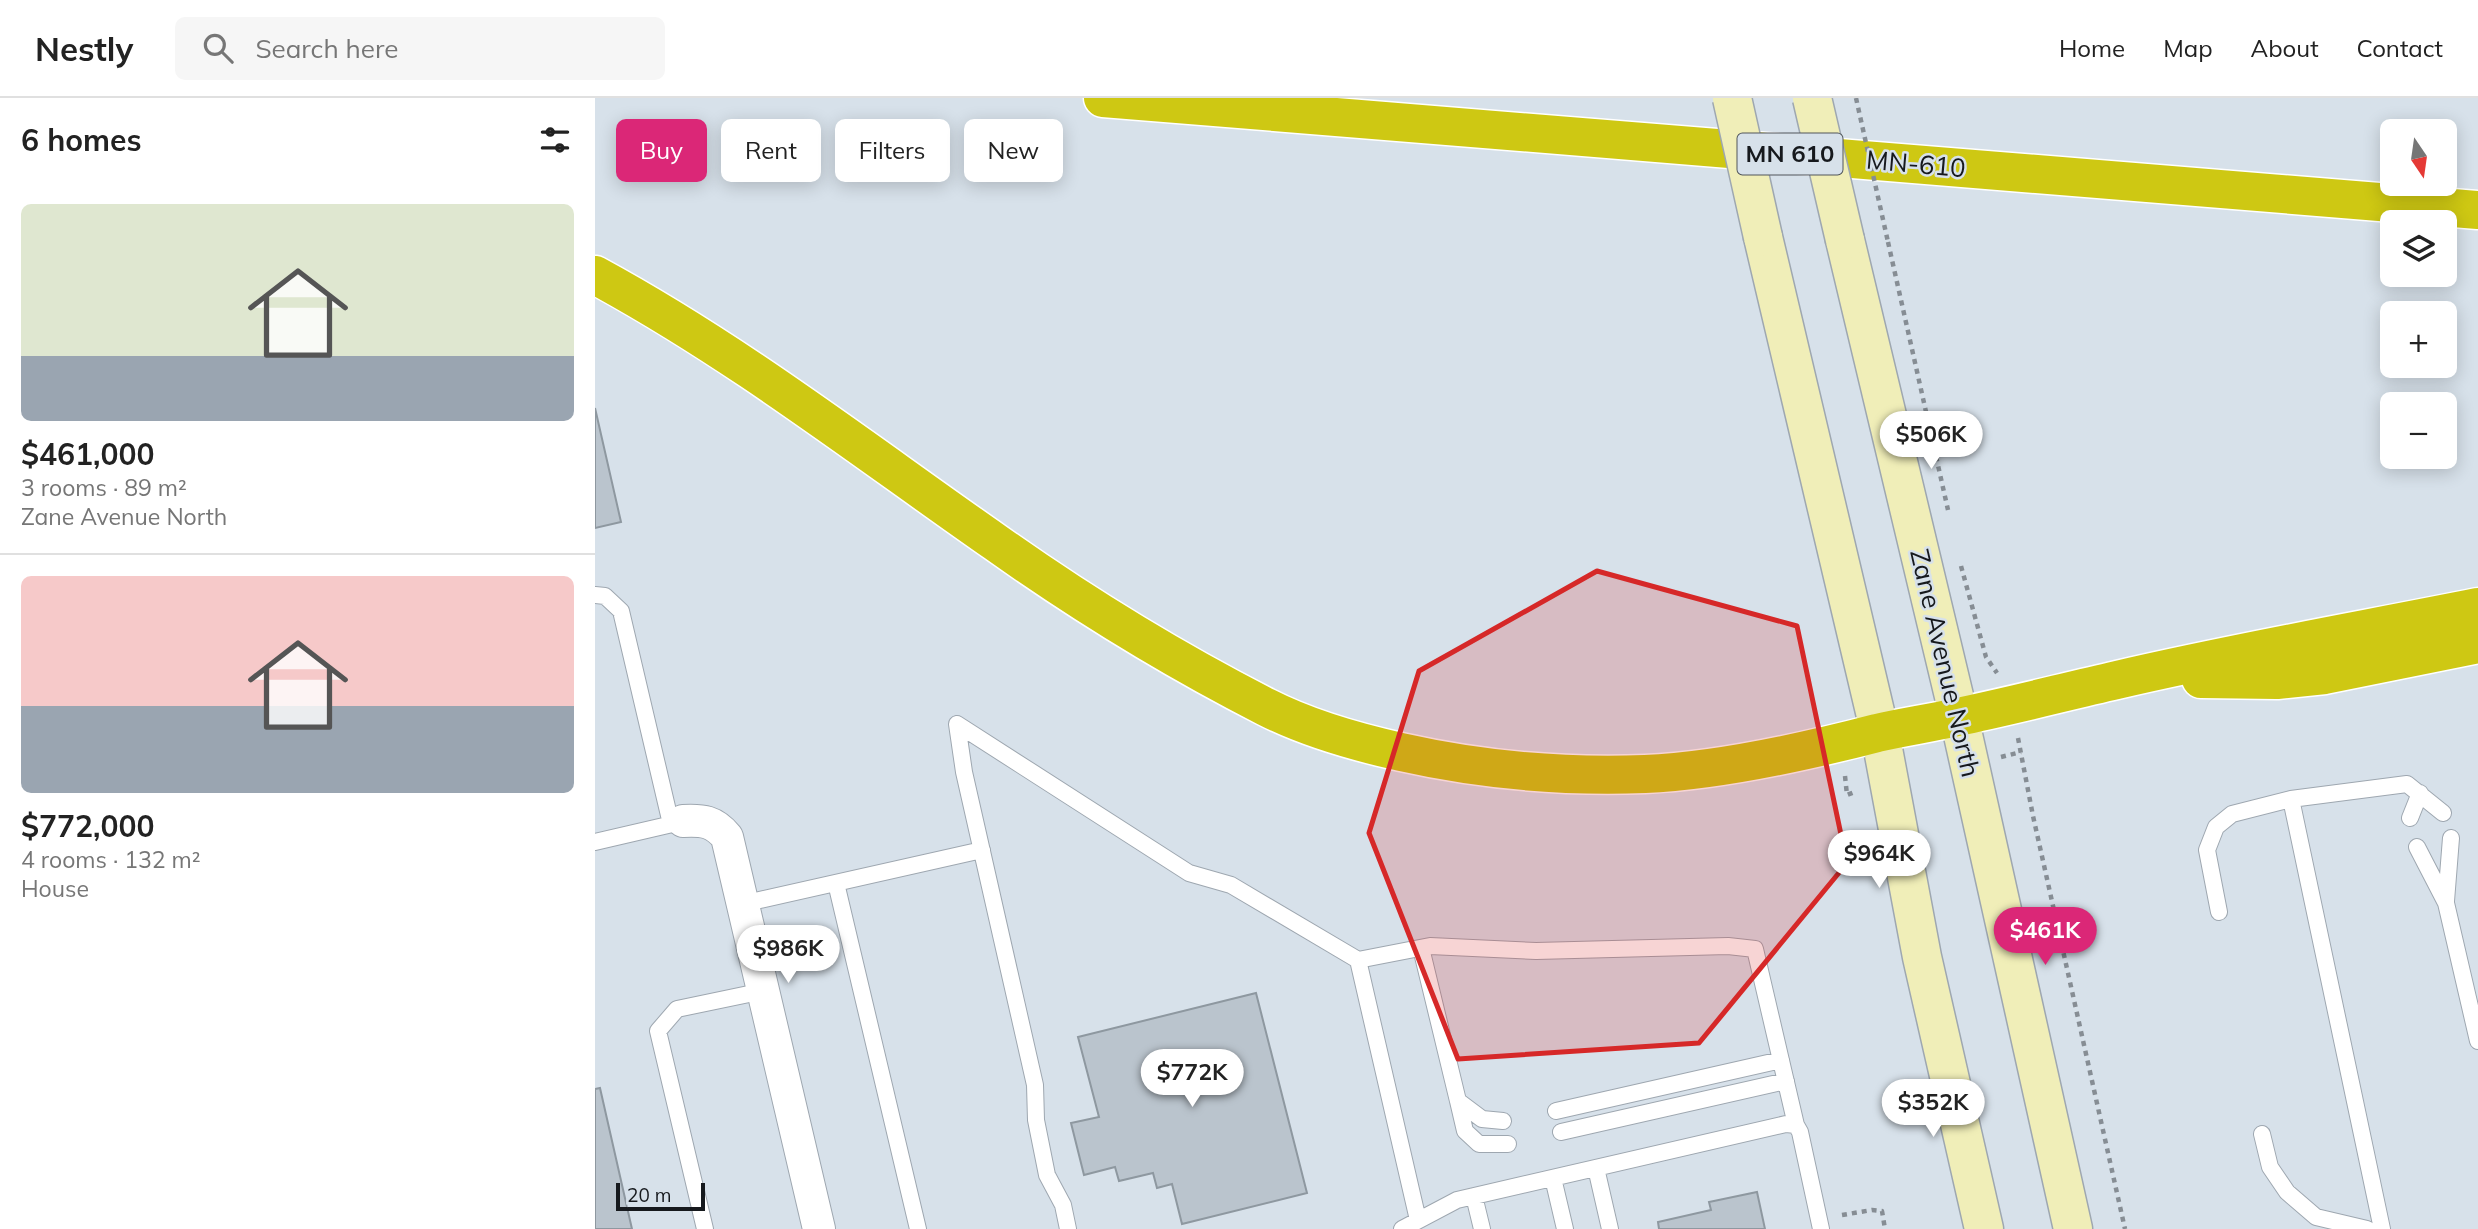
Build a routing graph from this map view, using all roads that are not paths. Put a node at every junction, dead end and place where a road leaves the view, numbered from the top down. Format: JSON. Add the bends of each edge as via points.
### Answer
{"nodes":[{"id":1,"x":1103,"y":98,"type":"edge"},
{"id":2,"x":1732,"y":98,"type":"edge"},
{"id":3,"x":1812,"y":98,"type":"edge"},
{"id":4,"x":2478,"y":210,"type":"edge"},
{"id":5,"x":595,"y":275,"type":"edge"},
{"id":6,"x":595,"y":595,"type":"edge"},
{"id":7,"x":2478,"y":607,"type":"edge"},
{"id":8,"x":2478,"y":644,"type":"edge"},
{"id":9,"x":2129,"y":677,"type":"junction"},
{"id":10,"x":1959,"y":717,"type":"junction"},
{"id":11,"x":1880,"y":733,"type":"junction"},
{"id":12,"x":2420,"y":793,"type":"junction"},
{"id":13,"x":2291,"y":799,"type":"junction"},
{"id":14,"x":2443,"y":813,"type":"dead end"},
{"id":15,"x":2410,"y":818,"type":"dead end"},
{"id":16,"x":677,"y":823,"type":"junction"},
{"id":17,"x":2451,"y":838,"type":"dead end"},
{"id":18,"x":595,"y":842,"type":"edge"},
{"id":19,"x":2417,"y":847,"type":"dead end"},
{"id":20,"x":982,"y":850,"type":"junction"},
{"id":21,"x":836,"y":883,"type":"junction"},
{"id":22,"x":2446,"y":903,"type":"junction"},
{"id":23,"x":743,"y":904,"type":"junction"},
{"id":24,"x":2219,"y":912,"type":"dead end"},
{"id":25,"x":1421,"y":948,"type":"junction"},
{"id":26,"x":1358,"y":960,"type":"junction"},
{"id":27,"x":763,"y":991,"type":"junction"},
{"id":28,"x":2478,"y":1041,"type":"edge"},
{"id":29,"x":1781,"y":1060,"type":"junction"},
{"id":30,"x":1786,"y":1081,"type":"junction"},
{"id":31,"x":1458,"y":1101,"type":"junction"},
{"id":32,"x":1556,"y":1111,"type":"dead end"},
{"id":33,"x":1503,"y":1121,"type":"dead end"},
{"id":34,"x":1796,"y":1125,"type":"junction"},
{"id":35,"x":1561,"y":1132,"type":"dead end"},
{"id":36,"x":2262,"y":1134,"type":"dead end"},
{"id":37,"x":1509,"y":1144,"type":"dead end"},
{"id":38,"x":1596,"y":1168,"type":"junction"},
{"id":39,"x":1553,"y":1178,"type":"junction"},
{"id":40,"x":1474,"y":1196,"type":"junction"},
{"id":41,"x":1418,"y":1220,"type":"junction"},
{"id":42,"x":1819,"y":1223,"type":"edge"},
{"id":43,"x":705,"y":1229,"type":"edge"},
{"id":44,"x":819,"y":1229,"type":"edge"},
{"id":45,"x":918,"y":1229,"type":"edge"},
{"id":46,"x":1068,"y":1229,"type":"edge"},
{"id":47,"x":1402,"y":1229,"type":"edge"},
{"id":48,"x":1482,"y":1229,"type":"edge"},
{"id":49,"x":1565,"y":1229,"type":"edge"},
{"id":50,"x":1610,"y":1229,"type":"edge"},
{"id":51,"x":1984,"y":1229,"type":"edge"},
{"id":52,"x":2073,"y":1229,"type":"edge"},
{"id":53,"x":2367,"y":1229,"type":"edge"},
{"id":54,"x":2382,"y":1229,"type":"edge"}],
"edges":[{"from":1,"to":4,"type":"highway","name":"MN-610","number":"MN 610"},
{"from":2,"to":11,"type":"main road","bridge":true},
{"from":3,"to":10,"type":"main road","name":"Zane Avenue North","bridge":true},
{"from":5,"to":11,"type":"highway","via":[[746,366],[996,544],[1124,627],[1272,710],[1318,728],[1373,746],[1455,763],[1586,774],[1691,770]]},
{"from":6,"to":16,"type":"lane","via":[[605,596],[621,611]]},
{"from":7,"to":9,"type":"highway"},
{"from":8,"to":9,"type":"highway","via":[[2325,675],[2277,680]]},
{"from":9,"to":10,"type":"highway"},
{"from":10,"to":11,"type":"highway"},
{"from":10,"to":52,"type":"main road","name":"Zane Avenue North"},
{"from":11,"to":51,"type":"main road","via":[[1922,957]]},
{"from":12,"to":13,"type":"lane","via":[[2407,784]]},
{"from":12,"to":14,"type":"lane"},
{"from":12,"to":15,"type":"lane"},
{"from":13,"to":24,"type":"lane","via":[[2232,814],[2216,827],[2207,850]]},
{"from":13,"to":54,"type":"lane"},
{"from":16,"to":18,"type":"lane"},
{"from":16,"to":23,"type":"street","via":[[705,820],[727,837]]},
{"from":17,"to":22,"type":"lane"},
{"from":19,"to":22,"type":"lane"},
{"from":20,"to":21,"type":"lane"},
{"from":20,"to":26,"type":"lane","via":[[957,724],[1189,873],[1231,885]]},
{"from":20,"to":46,"type":"lane","via":[[1035,1085],[1036,1120],[1047,1175],[1063,1205]]},
{"from":21,"to":23,"type":"lane"},
{"from":21,"to":45,"type":"lane"},
{"from":22,"to":28,"type":"lane"},
{"from":23,"to":27,"type":"street"},
{"from":25,"to":26,"type":"lane"},
{"from":25,"to":29,"type":"lane","via":[[1755,949]]},
{"from":25,"to":31,"type":"lane"},
{"from":26,"to":41,"type":"lane"},
{"from":27,"to":43,"type":"lane","via":[[677,1009],[658,1031]]},
{"from":27,"to":44,"type":"street"},
{"from":29,"to":30,"type":"lane"},
{"from":29,"to":32,"type":"lane"},
{"from":30,"to":34,"type":"lane"},
{"from":30,"to":35,"type":"lane"},
{"from":31,"to":33,"type":"lane","via":[[1482,1119]]},
{"from":31,"to":37,"type":"lane","via":[[1465,1131],[1479,1144]]},
{"from":34,"to":38,"type":"lane"},
{"from":34,"to":42,"type":"lane"},
{"from":36,"to":53,"type":"lane","via":[[2270,1167],[2287,1192],[2316,1217]]},
{"from":38,"to":39,"type":"lane"},
{"from":38,"to":50,"type":"lane"},
{"from":39,"to":40,"type":"lane"},
{"from":39,"to":49,"type":"lane"},
{"from":40,"to":41,"type":"lane","via":[[1457,1199]]},
{"from":40,"to":48,"type":"lane"},
{"from":41,"to":47,"type":"lane"}]}
